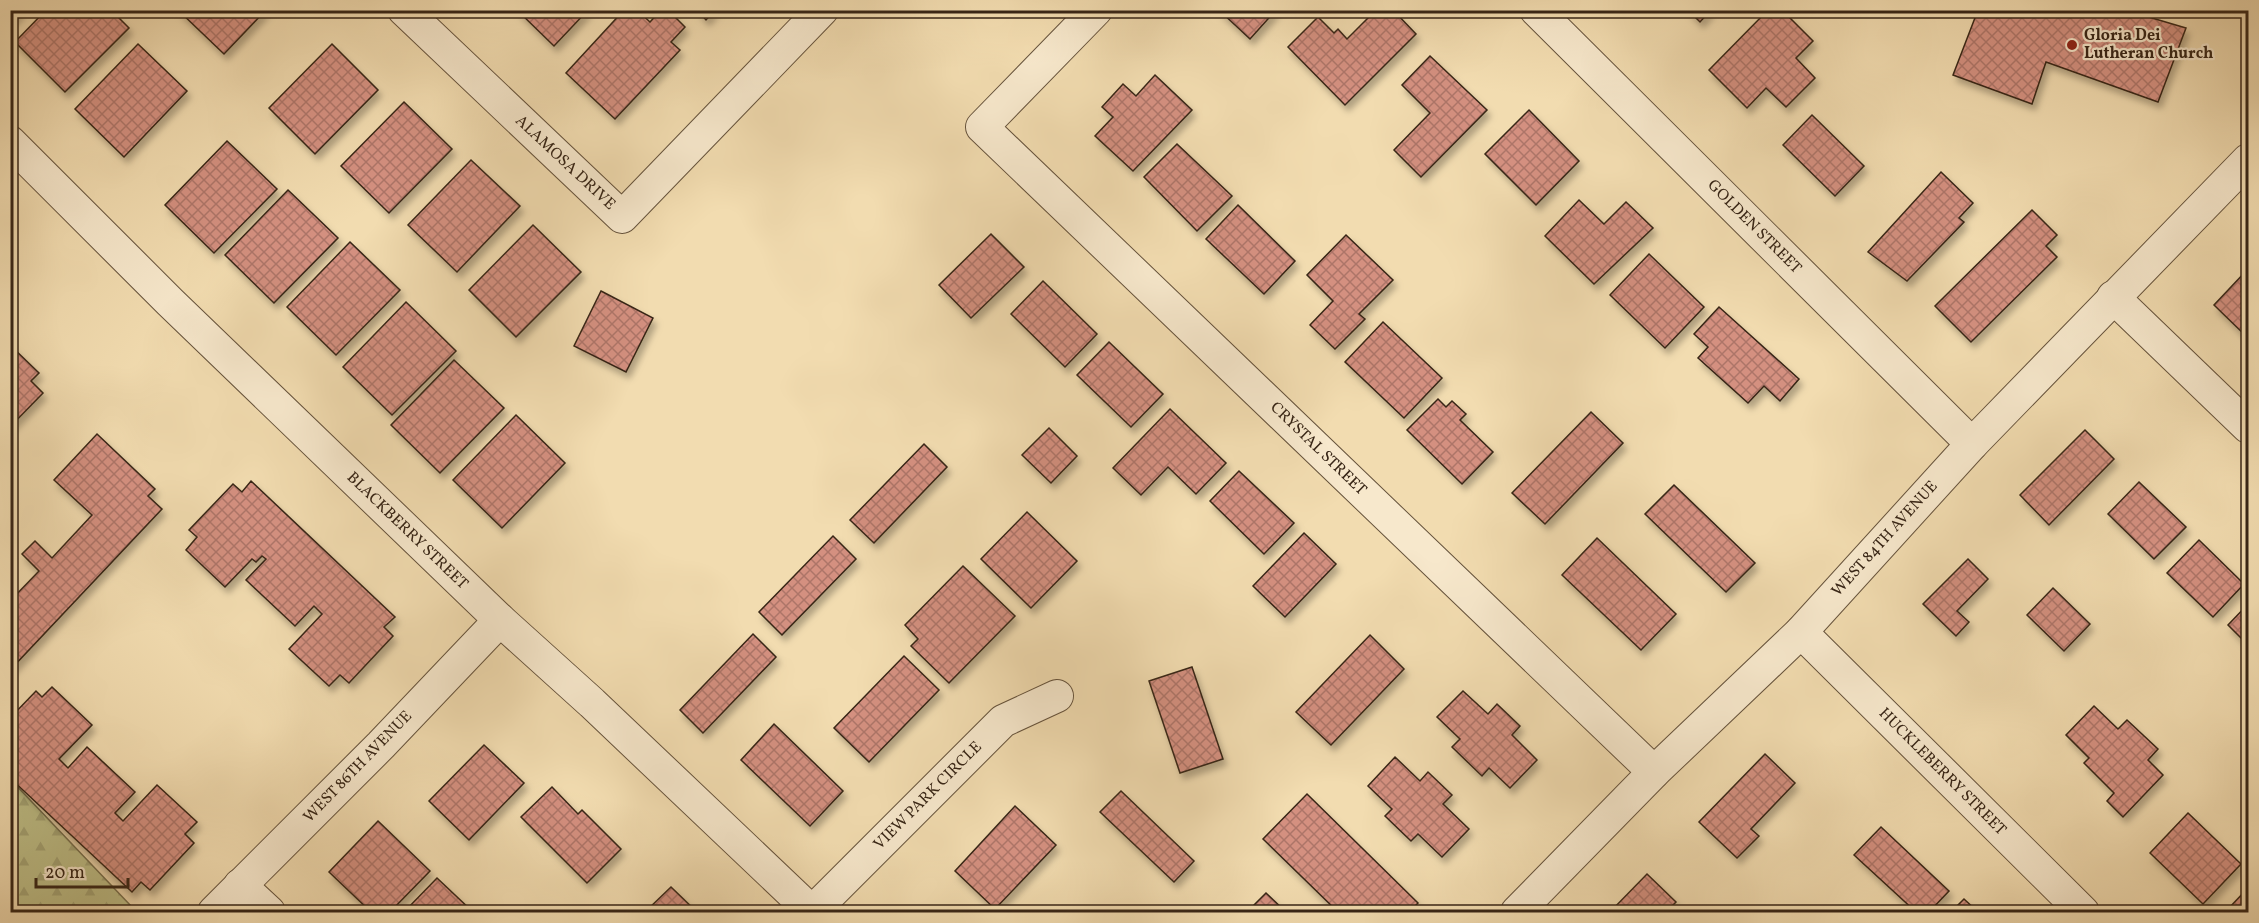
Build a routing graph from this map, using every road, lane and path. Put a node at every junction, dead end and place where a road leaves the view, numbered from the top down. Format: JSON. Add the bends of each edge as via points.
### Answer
{"nodes":[{"id":1,"x":404,"y":10,"type":"edge"},
{"id":2,"x":822,"y":10,"type":"edge"},
{"id":3,"x":1096,"y":10,"type":"edge"},
{"id":4,"x":1536,"y":10,"type":"edge"},
{"id":5,"x":10,"y":142,"type":"edge"},
{"id":6,"x":2248,"y":160,"type":"edge"},
{"id":7,"x":2113,"y":297,"type":"junction"},
{"id":8,"x":2248,"y":427,"type":"edge"},
{"id":9,"x":1972,"y":444,"type":"junction"},
{"id":10,"x":500,"y":620,"type":"junction"},
{"id":11,"x":1801,"y":632,"type":"junction"},
{"id":12,"x":1056,"y":696,"type":"dead end"},
{"id":13,"x":1654,"y":772,"type":"junction"},
{"id":14,"x":240,"y":885,"type":"junction"},
{"id":15,"x":214,"y":912,"type":"edge"},
{"id":16,"x":269,"y":912,"type":"edge"},
{"id":17,"x":812,"y":912,"type":"edge"},
{"id":18,"x":1517,"y":912,"type":"edge"},
{"id":19,"x":2083,"y":912,"type":"edge"}],
"edges":[{"from":1,"to":2,"type":"street","name":"ALAMOSA DRIVE","via":[[622,217]]},
{"from":3,"to":13,"type":"street","name":"CRYSTAL STREET","via":[[982,127]]},
{"from":4,"to":9,"type":"street","name":"GOLDEN STREET"},
{"from":5,"to":10,"type":"street","name":"BLACKBERRY STREET"},
{"from":6,"to":7,"type":"street","name":"WEST 84TH AVENUE"},
{"from":7,"to":8,"type":"street"},
{"from":7,"to":9,"type":"street","name":"WEST 84TH AVENUE"},
{"from":9,"to":11,"type":"street","name":"WEST 84TH AVENUE"},
{"from":10,"to":14,"type":"street","name":"WEST 86TH AVENUE"},
{"from":10,"to":17,"type":"street","name":"BLACKBERRY STREET"},
{"from":11,"to":13,"type":"street","name":"WEST 84TH AVENUE"},
{"from":11,"to":19,"type":"street","name":"HUCKLEBERRY STREET"},
{"from":12,"to":17,"type":"street","name":"VIEW PARK CIRCLE","via":[[1003,721]]},
{"from":13,"to":18,"type":"street","name":"WEST 84TH AVENUE"},
{"from":14,"to":15,"type":"street","name":"WEST 86TH AVENUE"},
{"from":14,"to":16,"type":"street"}]}
